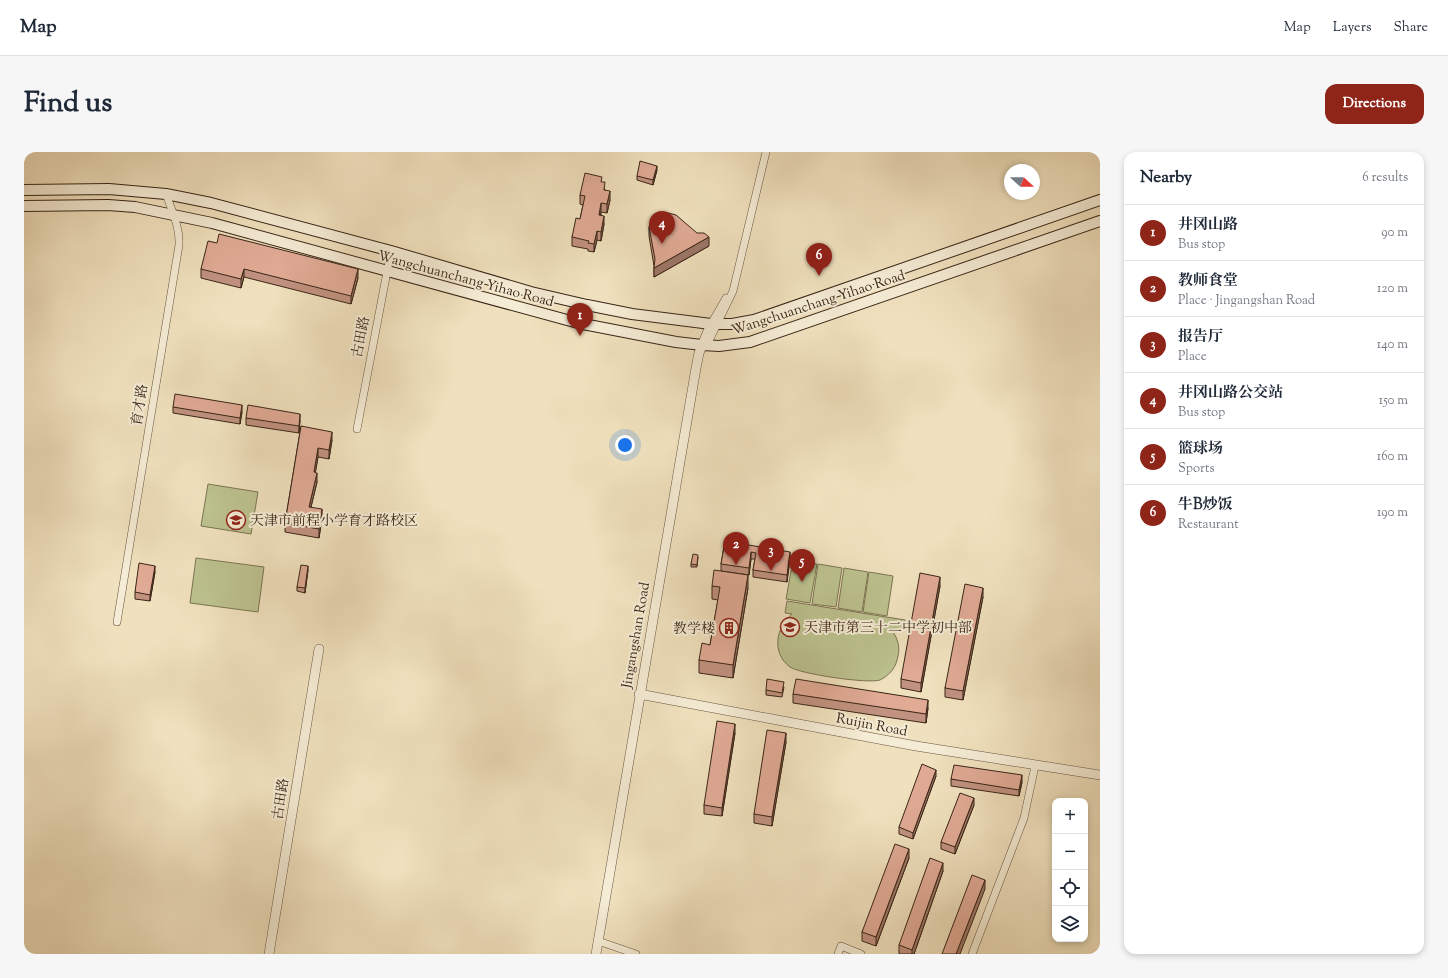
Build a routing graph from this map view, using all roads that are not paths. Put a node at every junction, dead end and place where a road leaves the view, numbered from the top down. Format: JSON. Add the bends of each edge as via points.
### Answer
{"nodes":[{"id":1,"x":762,"y":152,"type":"edge"},
{"id":2,"x":766,"y":152,"type":"edge"},
{"id":3,"x":24,"y":190,"type":"edge"},
{"id":4,"x":166,"y":194,"type":"junction"},
{"id":5,"x":1100,"y":195,"type":"edge"},
{"id":6,"x":1100,"y":200,"type":"edge"},
{"id":7,"x":24,"y":206,"type":"edge"},
{"id":8,"x":174,"y":214,"type":"junction"},
{"id":9,"x":1100,"y":221,"type":"edge"},
{"id":10,"x":391,"y":251,"type":"junction"},
{"id":11,"x":387,"y":271,"type":"junction"},
{"id":12,"x":675,"y":319,"type":"dead end"},
{"id":13,"x":754,"y":320,"type":"junction"},
{"id":14,"x":714,"y":324,"type":"junction"},
{"id":15,"x":705,"y":345,"type":"junction"},
{"id":16,"x":357,"y":429,"type":"dead end"},
{"id":17,"x":117,"y":622,"type":"dead end"},
{"id":18,"x":319,"y":649,"type":"dead end"},
{"id":19,"x":642,"y":694,"type":"junction"},
{"id":20,"x":1035,"y":766,"type":"junction"},
{"id":21,"x":1100,"y":775,"type":"edge"},
{"id":22,"x":600,"y":941,"type":"junction"},
{"id":23,"x":269,"y":954,"type":"edge"},
{"id":24,"x":596,"y":954,"type":"edge"},
{"id":25,"x":600,"y":954,"type":"edge"},
{"id":26,"x":636,"y":954,"type":"edge"},
{"id":27,"x":838,"y":954,"type":"edge"},
{"id":28,"x":861,"y":954,"type":"edge"},
{"id":29,"x":972,"y":954,"type":"edge"}],
"edges":[{"from":1,"to":14,"type":"street","via":[[728,294]]},
{"from":2,"to":14,"type":"street","via":[[733,291],[728,306]]},
{"from":3,"to":4,"type":"main road","name":"Wangchuanchang Yihao Road","via":[[109,189]]},
{"from":4,"to":8,"type":"street","name":"育才路"},
{"from":4,"to":10,"type":"main road","name":"Wangchuanchang Yihao Road","via":[[211,203]]},
{"from":5,"to":13,"type":"main road"},
{"from":6,"to":13,"type":"main road","name":"Wangchuanchang Yihao Road"},
{"from":7,"to":8,"type":"main road","name":"Wangchuanchang Yihao Road","via":[[108,205]]},
{"from":8,"to":11,"type":"main road","name":"Wangchuanchang Yihao Road"},
{"from":8,"to":17,"type":"street","name":"育才路","via":[[180,234],[179,244]]},
{"from":9,"to":15,"type":"main road","name":"Wangchuanchang Yihao Road","via":[[750,342],[736,345]]},
{"from":10,"to":11,"type":"street","name":"古田路"},
{"from":10,"to":14,"type":"main road","name":"Wangchuanchang Yihao Road","via":[[531,292],[587,305],[632,314]]},
{"from":11,"to":15,"type":"main road","name":"Wangchuanchang Yihao Road","via":[[578,323]]},
{"from":11,"to":16,"type":"street","name":"古田路"},
{"from":12,"to":14,"type":"main road"},
{"from":13,"to":14,"type":"main road","name":"Wangchuanchang Yihao Road"},
{"from":14,"to":15,"type":"street","name":"Jingangshan Road"},
{"from":15,"to":19,"type":"street","name":"Jingangshan Road","via":[[696,368]]},
{"from":18,"to":23,"type":"street","name":"古田路"},
{"from":19,"to":20,"type":"street","name":"Ruijin Road"},
{"from":19,"to":22,"type":"street","name":"Jingangshan Road"},
{"from":20,"to":21,"type":"street","name":"Ruijin Road"},
{"from":20,"to":29,"type":"street","via":[[1024,818]]},
{"from":22,"to":24,"type":"street","name":"Jingangshan Road"},
{"from":22,"to":25,"type":"street","name":"Jingangshan Road"},
{"from":22,"to":26,"type":"street"},
{"from":27,"to":28,"type":"street","via":[[841,946]]}]}
